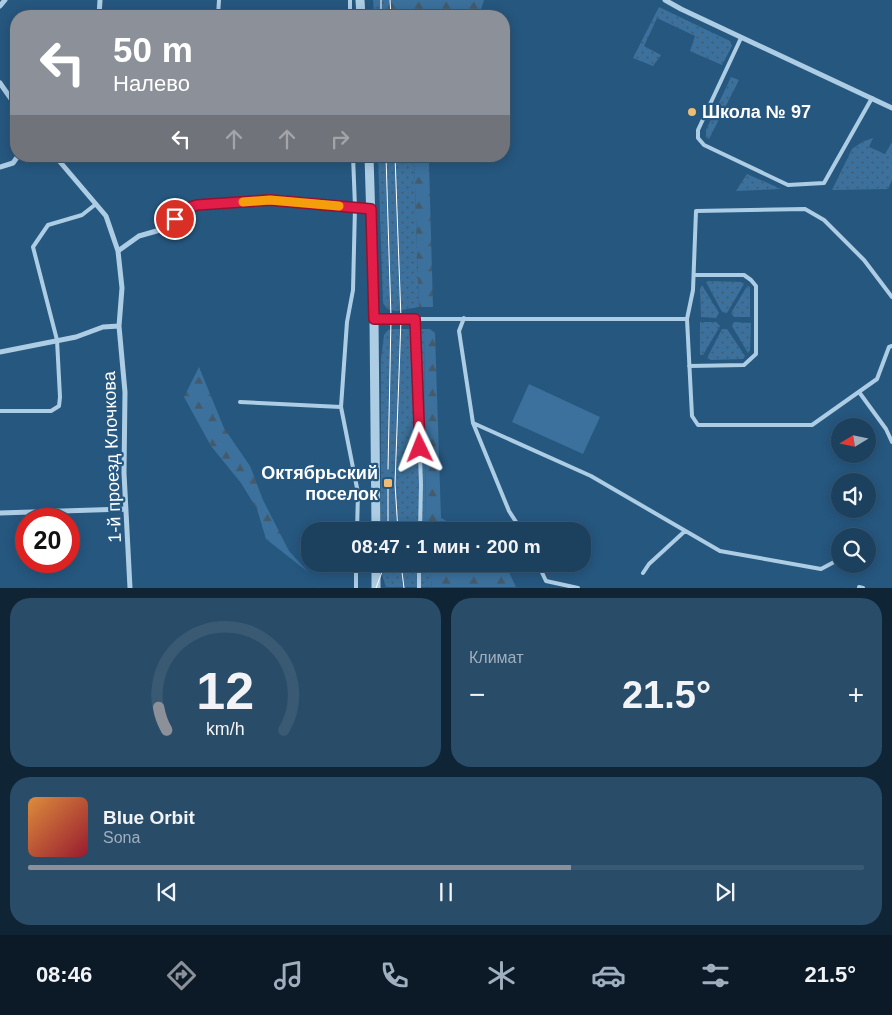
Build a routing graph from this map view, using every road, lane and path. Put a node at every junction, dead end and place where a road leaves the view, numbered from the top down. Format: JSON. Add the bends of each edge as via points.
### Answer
{"nodes":[{"id":1,"x":5,"y":0,"type":"edge"},
{"id":2,"x":665,"y":0,"type":"edge"},
{"id":3,"x":0,"y":6,"type":"edge"},
{"id":4,"x":741,"y":38,"type":"junction"},
{"id":5,"x":0,"y":83,"type":"edge"},
{"id":6,"x":10,"y":97,"type":"edge"},
{"id":7,"x":872,"y":98,"type":"junction"},
{"id":8,"x":892,"y":108,"type":"edge"},
{"id":9,"x":14,"y":162,"type":"edge"},
{"id":10,"x":60,"y":162,"type":"edge"},
{"id":11,"x":353,"y":162,"type":"edge"},
{"id":12,"x":369,"y":162,"type":"edge"},
{"id":13,"x":0,"y":166,"type":"edge"},
{"id":14,"x":96,"y":204,"type":"junction"},
{"id":15,"x":355,"y":207,"type":"junction"},
{"id":16,"x":371,"y":209,"type":"junction"},
{"id":17,"x":118,"y":251,"type":"junction"},
{"id":18,"x":694,"y":275,"type":"junction"},
{"id":19,"x":892,"y":297,"type":"edge"},
{"id":20,"x":464,"y":318,"type":"junction"},
{"id":21,"x":374,"y":319,"type":"junction"},
{"id":22,"x":415,"y":319,"type":"junction"},
{"id":23,"x":687,"y":319,"type":"junction"},
{"id":24,"x":119,"y":326,"type":"junction"},
{"id":25,"x":57,"y":340,"type":"junction"},
{"id":26,"x":892,"y":346,"type":"edge"},
{"id":27,"x":0,"y":352,"type":"edge"},
{"id":28,"x":690,"y":366,"type":"junction"},
{"id":29,"x":860,"y":392,"type":"junction"},
{"id":30,"x":240,"y":402,"type":"dead end"},
{"id":31,"x":341,"y":407,"type":"junction"},
{"id":32,"x":0,"y":411,"type":"edge"},
{"id":33,"x":473,"y":423,"type":"junction"},
{"id":34,"x":892,"y":442,"type":"edge"},
{"id":35,"x":125,"y":509,"type":"junction"},
{"id":36,"x":0,"y":513,"type":"edge"},
{"id":37,"x":357,"y":522,"type":"edge"},
{"id":38,"x":376,"y":522,"type":"edge"},
{"id":39,"x":420,"y":522,"type":"edge"},
{"id":40,"x":516,"y":522,"type":"edge"},
{"id":41,"x":685,"y":531,"type":"junction"},
{"id":42,"x":831,"y":564,"type":"edge"},
{"id":43,"x":356,"y":572,"type":"edge"},
{"id":44,"x":376,"y":572,"type":"edge"},
{"id":45,"x":419,"y":572,"type":"edge"},
{"id":46,"x":542,"y":572,"type":"edge"},
{"id":47,"x":643,"y":573,"type":"dead end"},
{"id":48,"x":859,"y":587,"type":"edge"},
{"id":49,"x":130,"y":588,"type":"edge"},
{"id":50,"x":356,"y":588,"type":"edge"},
{"id":51,"x":376,"y":588,"type":"edge"},
{"id":52,"x":419,"y":588,"type":"edge"},
{"id":53,"x":578,"y":588,"type":"edge"},
{"id":54,"x":863,"y":588,"type":"edge"}],
"edges":[{"from":1,"to":3,"type":"street"},
{"from":2,"to":4,"type":"street"},
{"from":4,"to":7,"type":"street"},
{"from":4,"to":7,"type":"lane","via":[[698,130],[698,138],[704,146],[788,185],[824,184]]},
{"from":5,"to":6,"type":"street"},
{"from":7,"to":8,"type":"street"},
{"from":9,"to":13,"type":"street"},
{"from":10,"to":14,"type":"street","name":"1-й проезд Клочкова"},
{"from":11,"to":15,"type":"lane"},
{"from":12,"to":16,"type":"street"},
{"from":14,"to":17,"type":"street","name":"1-й проезд Клочкова","via":[[106,216]]},
{"from":14,"to":25,"type":"lane","via":[[82,215],[48,225],[33,247]]},
{"from":15,"to":16,"type":"street"},
{"from":15,"to":17,"type":"street","via":[[270,200],[197,205],[182,210],[167,228],[138,236]]},
{"from":15,"to":31,"type":"lane","via":[[353,290],[347,322]]},
{"from":16,"to":21,"type":"street"},
{"from":17,"to":24,"type":"street","name":"1-й проезд Клочкова","via":[[122,288]]},
{"from":18,"to":19,"type":"lane","via":[[696,211],[804,209],[824,220],[858,254]]},
{"from":18,"to":23,"type":"lane"},
{"from":18,"to":28,"type":"lane","via":[[744,276],[756,286],[756,354],[744,365]]},
{"from":20,"to":22,"type":"lane"},
{"from":20,"to":23,"type":"lane"},
{"from":20,"to":33,"type":"lane","via":[[459,331]]},
{"from":21,"to":22,"type":"lane"},
{"from":21,"to":38,"type":"street"},
{"from":22,"to":39,"type":"lane"},
{"from":23,"to":28,"type":"lane"},
{"from":24,"to":25,"type":"street","via":[[103,327]]},
{"from":24,"to":35,"type":"street","name":"1-й проезд Клочкова","via":[[125,392]]},
{"from":25,"to":27,"type":"street"},
{"from":25,"to":32,"type":"lane","via":[[58,406],[51,411]]},
{"from":26,"to":29,"type":"lane","via":[[877,379]]},
{"from":28,"to":29,"type":"lane","via":[[692,416],[698,425],[812,425]]},
{"from":29,"to":34,"type":"lane"},
{"from":30,"to":31,"type":"lane"},
{"from":31,"to":37,"type":"lane","via":[[358,493]]},
{"from":33,"to":40,"type":"lane"},
{"from":33,"to":41,"type":"lane","via":[[591,476]]},
{"from":35,"to":36,"type":"street"},
{"from":35,"to":49,"type":"street","name":"1-й проезд Клочкова"},
{"from":41,"to":42,"type":"lane","via":[[720,551],[821,569]]},
{"from":41,"to":47,"type":"lane"},
{"from":43,"to":50,"type":"lane"},
{"from":44,"to":51,"type":"street"},
{"from":45,"to":52,"type":"lane"},
{"from":46,"to":53,"type":"lane","via":[[546,581]]},
{"from":48,"to":54,"type":"lane"}]}
